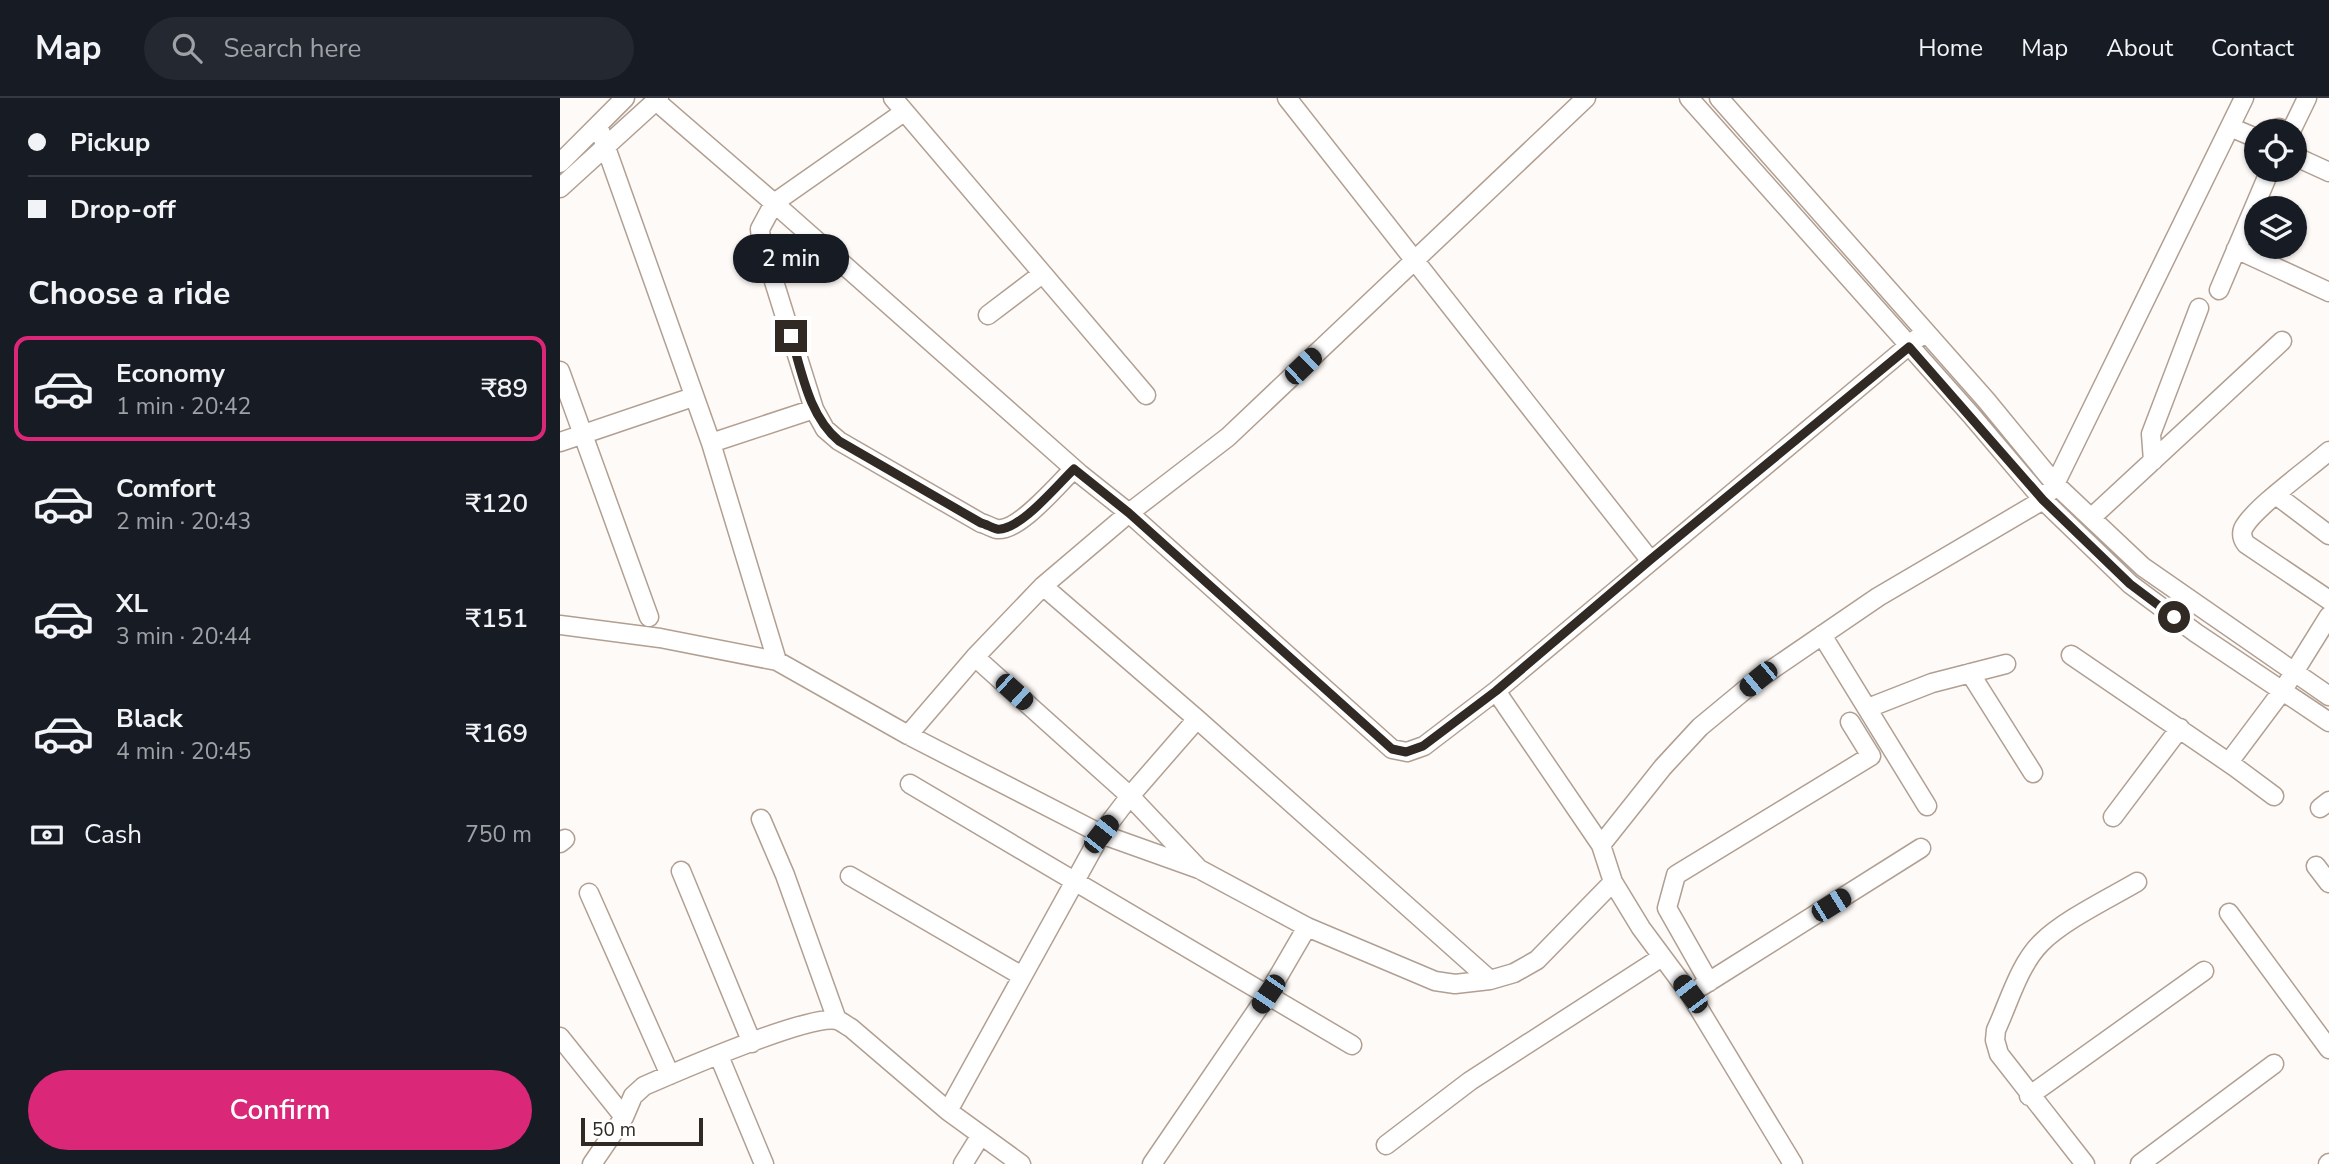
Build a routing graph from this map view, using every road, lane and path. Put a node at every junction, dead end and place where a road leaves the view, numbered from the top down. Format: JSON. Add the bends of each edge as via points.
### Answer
{"nodes":[{"id":1,"x":625,"y":98,"type":"edge"},
{"id":2,"x":1287,"y":98,"type":"edge"},
{"id":3,"x":1586,"y":98,"type":"edge"},
{"id":4,"x":1689,"y":98,"type":"edge"},
{"id":5,"x":1720,"y":98,"type":"edge"},
{"id":6,"x":2244,"y":98,"type":"edge"},
{"id":7,"x":2307,"y":98,"type":"edge"},
{"id":8,"x":657,"y":100,"type":"edge"},
{"id":9,"x":899,"y":105,"type":"edge"},
{"id":10,"x":2296,"y":119,"type":"edge"},
{"id":11,"x":598,"y":125,"type":"junction"},
{"id":12,"x":2230,"y":127,"type":"junction"},
{"id":13,"x":2244,"y":133,"type":"edge"},
{"id":14,"x":606,"y":146,"type":"junction"},
{"id":15,"x":2307,"y":161,"type":"edge"},
{"id":16,"x":560,"y":163,"type":"edge"},
{"id":17,"x":2329,"y":172,"type":"edge"},
{"id":18,"x":2265,"y":182,"type":"edge"},
{"id":19,"x":560,"y":188,"type":"edge"},
{"id":20,"x":774,"y":203,"type":"junction"},
{"id":21,"x":2236,"y":249,"type":"junction"},
{"id":22,"x":1415,"y":260,"type":"junction"},
{"id":23,"x":1042,"y":274,"type":"junction"},
{"id":24,"x":2219,"y":290,"type":"dead end"},
{"id":25,"x":2329,"y":292,"type":"edge"},
{"id":26,"x":2199,"y":308,"type":"dead end"},
{"id":27,"x":988,"y":314,"type":"dead end"},
{"id":28,"x":1925,"y":332,"type":"junction"},
{"id":29,"x":2282,"y":341,"type":"dead end"},
{"id":30,"x":1909,"y":347,"type":"junction"},
{"id":31,"x":560,"y":371,"type":"edge"},
{"id":32,"x":1146,"y":395,"type":"dead end"},
{"id":33,"x":693,"y":397,"type":"junction"},
{"id":34,"x":814,"y":409,"type":"junction"},
{"id":35,"x":582,"y":435,"type":"junction"},
{"id":36,"x":560,"y":442,"type":"edge"},
{"id":37,"x":711,"y":443,"type":"junction"},
{"id":38,"x":2326,"y":459,"type":"edge"},
{"id":39,"x":2152,"y":461,"type":"junction"},
{"id":40,"x":1074,"y":469,"type":"junction"},
{"id":41,"x":2055,"y":484,"type":"junction"},
{"id":42,"x":2276,"y":495,"type":"junction"},
{"id":43,"x":2043,"y":500,"type":"junction"},
{"id":44,"x":1129,"y":513,"type":"junction"},
{"id":45,"x":2091,"y":518,"type":"junction"},
{"id":46,"x":2329,"y":535,"type":"edge"},
{"id":47,"x":1650,"y":560,"type":"junction"},
{"id":48,"x":1043,"y":586,"type":"junction"},
{"id":49,"x":2329,"y":600,"type":"edge"},
{"id":50,"x":2329,"y":616,"type":"edge"},
{"id":51,"x":649,"y":617,"type":"dead end"},
{"id":52,"x":560,"y":625,"type":"edge"},
{"id":53,"x":1822,"y":635,"type":"junction"},
{"id":54,"x":2071,"y":655,"type":"dead end"},
{"id":55,"x":975,"y":657,"type":"junction"},
{"id":56,"x":776,"y":662,"type":"junction"},
{"id":57,"x":2006,"y":664,"type":"dead end"},
{"id":58,"x":2294,"y":671,"type":"junction"},
{"id":59,"x":1970,"y":673,"type":"junction"},
{"id":60,"x":1496,"y":691,"type":"junction"},
{"id":61,"x":2283,"y":691,"type":"junction"},
{"id":62,"x":2329,"y":696,"type":"edge"},
{"id":63,"x":1864,"y":703,"type":"junction"},
{"id":64,"x":1197,"y":719,"type":"junction"},
{"id":65,"x":1850,"y":722,"type":"dead end"},
{"id":66,"x":2329,"y":722,"type":"edge"},
{"id":67,"x":2179,"y":728,"type":"junction"},
{"id":68,"x":908,"y":735,"type":"junction"},
{"id":69,"x":2229,"y":762,"type":"junction"},
{"id":70,"x":2033,"y":773,"type":"dead end"},
{"id":71,"x":910,"y":784,"type":"dead end"},
{"id":72,"x":1130,"y":796,"type":"junction"},
{"id":73,"x":2274,"y":796,"type":"dead end"},
{"id":74,"x":1927,"y":806,"type":"dead end"},
{"id":75,"x":2113,"y":817,"type":"dead end"},
{"id":76,"x":761,"y":819,"type":"dead end"},
{"id":77,"x":1101,"y":834,"type":"junction"},
{"id":78,"x":1601,"y":845,"type":"junction"},
{"id":79,"x":1921,"y":848,"type":"dead end"},
{"id":80,"x":2316,"y":866,"type":"dead end"},
{"id":81,"x":1199,"y":870,"type":"junction"},
{"id":82,"x":681,"y":871,"type":"dead end"},
{"id":83,"x":850,"y":877,"type":"dead end"},
{"id":84,"x":1074,"y":881,"type":"junction"},
{"id":85,"x":2137,"y":882,"type":"dead end"},
{"id":86,"x":2329,"y":883,"type":"edge"},
{"id":87,"x":1616,"y":885,"type":"junction"},
{"id":88,"x":589,"y":893,"type":"dead end"},
{"id":89,"x":2229,"y":913,"type":"dead end"},
{"id":90,"x":1307,"y":927,"type":"junction"},
{"id":91,"x":1662,"y":957,"type":"junction"},
{"id":92,"x":2204,"y":971,"type":"dead end"},
{"id":93,"x":1022,"y":976,"type":"junction"},
{"id":94,"x":1490,"y":980,"type":"junction"},
{"id":95,"x":1709,"y":982,"type":"junction"},
{"id":96,"x":1268,"y":994,"type":"junction"},
{"id":97,"x":1690,"y":994,"type":"junction"},
{"id":98,"x":837,"y":1020,"type":"junction"},
{"id":99,"x":560,"y":1037,"type":"edge"},
{"id":100,"x":752,"y":1043,"type":"junction"},
{"id":101,"x":1352,"y":1045,"type":"dead end"},
{"id":102,"x":2329,"y":1049,"type":"edge"},
{"id":103,"x":719,"y":1055,"type":"junction"},
{"id":104,"x":2274,"y":1064,"type":"dead end"},
{"id":105,"x":670,"y":1075,"type":"junction"},
{"id":106,"x":2029,"y":1096,"type":"junction"},
{"id":107,"x":948,"y":1111,"type":"junction"},
{"id":108,"x":624,"y":1117,"type":"junction"},
{"id":109,"x":981,"y":1135,"type":"junction"},
{"id":110,"x":1386,"y":1145,"type":"dead end"},
{"id":111,"x":592,"y":1164,"type":"edge"},
{"id":112,"x":764,"y":1164,"type":"edge"},
{"id":113,"x":963,"y":1164,"type":"edge"},
{"id":114,"x":1021,"y":1164,"type":"edge"},
{"id":115,"x":1152,"y":1164,"type":"edge"},
{"id":116,"x":1793,"y":1164,"type":"edge"},
{"id":117,"x":2085,"y":1164,"type":"edge"},
{"id":118,"x":2140,"y":1164,"type":"edge"}],
"edges":[{"from":1,"to":11,"type":"street"},
{"from":2,"to":22,"type":"street"},
{"from":3,"to":22,"type":"street"},
{"from":4,"to":30,"type":"street"},
{"from":5,"to":28,"type":"street"},
{"from":6,"to":12,"type":"street"},
{"from":7,"to":10,"type":"street"},
{"from":8,"to":14,"type":"street"},
{"from":8,"to":20,"type":"street"},
{"from":9,"to":20,"type":"street"},
{"from":9,"to":23,"type":"street"},
{"from":11,"to":14,"type":"street"},
{"from":11,"to":16,"type":"street"},
{"from":12,"to":13,"type":"street"},
{"from":12,"to":41,"type":"street"},
{"from":14,"to":19,"type":"street"},
{"from":14,"to":33,"type":"street"},
{"from":15,"to":17,"type":"street"},
{"from":18,"to":21,"type":"street"},
{"from":20,"to":34,"type":"street","via":[[760,229],[761,240]]},
{"from":20,"to":40,"type":"street"},
{"from":21,"to":24,"type":"street"},
{"from":21,"to":25,"type":"street"},
{"from":22,"to":44,"type":"street","via":[[1228,437]]},
{"from":22,"to":47,"type":"street"},
{"from":23,"to":27,"type":"street"},
{"from":23,"to":32,"type":"street"},
{"from":26,"to":39,"type":"street","via":[[2151,434]]},
{"from":28,"to":30,"type":"street"},
{"from":28,"to":41,"type":"street"},
{"from":29,"to":39,"type":"street"},
{"from":30,"to":43,"type":"street"},
{"from":30,"to":47,"type":"street"},
{"from":31,"to":35,"type":"street"},
{"from":33,"to":35,"type":"street"},
{"from":33,"to":37,"type":"street"},
{"from":34,"to":37,"type":"street"},
{"from":34,"to":40,"type":"street","via":[[825,429],[839,441],[996,529],[1017,523]]},
{"from":35,"to":36,"type":"street"},
{"from":35,"to":51,"type":"street"},
{"from":37,"to":56,"type":"street"},
{"from":38,"to":42,"type":"street"},
{"from":39,"to":45,"type":"street"},
{"from":40,"to":44,"type":"street"},
{"from":41,"to":43,"type":"street"},
{"from":41,"to":45,"type":"street"},
{"from":42,"to":46,"type":"street"},
{"from":42,"to":49,"type":"street","via":[[2243,530],[2244,541]]},
{"from":43,"to":53,"type":"street"},
{"from":43,"to":61,"type":"street","via":[[2130,584]]},
{"from":44,"to":48,"type":"street"},
{"from":44,"to":60,"type":"street","via":[[1392,749],[1406,752],[1423,746]]},
{"from":45,"to":58,"type":"street","via":[[2143,567]]},
{"from":47,"to":60,"type":"street"},
{"from":48,"to":55,"type":"street"},
{"from":48,"to":64,"type":"street"},
{"from":50,"to":58,"type":"street"},
{"from":52,"to":56,"type":"street","via":[[660,638]]},
{"from":53,"to":63,"type":"street"},
{"from":53,"to":78,"type":"street","via":[[1700,727]]},
{"from":54,"to":67,"type":"street"},
{"from":55,"to":68,"type":"street"},
{"from":55,"to":72,"type":"street"},
{"from":56,"to":68,"type":"street"},
{"from":57,"to":59,"type":"street"},
{"from":58,"to":61,"type":"street"},
{"from":58,"to":62,"type":"street"},
{"from":59,"to":63,"type":"street"},
{"from":59,"to":70,"type":"street"},
{"from":60,"to":78,"type":"street"},
{"from":61,"to":66,"type":"street"},
{"from":61,"to":69,"type":"street"},
{"from":63,"to":74,"type":"street"},
{"from":64,"to":72,"type":"street"},
{"from":64,"to":94,"type":"street"},
{"from":65,"to":95,"type":"street","via":[[1871,756],[1676,876],[1667,908]]},
{"from":67,"to":69,"type":"street"},
{"from":67,"to":75,"type":"street"},
{"from":68,"to":77,"type":"street"},
{"from":69,"to":73,"type":"street"},
{"from":71,"to":84,"type":"street"},
{"from":72,"to":77,"type":"street"},
{"from":72,"to":81,"type":"street"},
{"from":76,"to":98,"type":"street"},
{"from":77,"to":81,"type":"street"},
{"from":77,"to":84,"type":"street"},
{"from":78,"to":87,"type":"street"},
{"from":79,"to":95,"type":"street"},
{"from":80,"to":86,"type":"street"},
{"from":81,"to":90,"type":"street"},
{"from":82,"to":100,"type":"street"},
{"from":83,"to":93,"type":"street"},
{"from":84,"to":93,"type":"street"},
{"from":84,"to":96,"type":"street"},
{"from":85,"to":106,"type":"street","via":[[2055,931],[2029,958],[1995,1040],[1999,1054]]},
{"from":87,"to":91,"type":"street"},
{"from":87,"to":94,"type":"street","via":[[1538,960]]},
{"from":88,"to":105,"type":"street"},
{"from":89,"to":102,"type":"street"},
{"from":90,"to":94,"type":"street","via":[[1435,981]]},
{"from":90,"to":96,"type":"street"},
{"from":91,"to":97,"type":"street"},
{"from":91,"to":110,"type":"street","via":[[1470,1081]]},
{"from":92,"to":106,"type":"street"},
{"from":93,"to":107,"type":"street"},
{"from":95,"to":97,"type":"street"},
{"from":96,"to":101,"type":"street"},
{"from":96,"to":115,"type":"street"},
{"from":97,"to":116,"type":"street"},
{"from":98,"to":100,"type":"street","via":[[811,1023]]},
{"from":98,"to":107,"type":"street"},
{"from":99,"to":108,"type":"street"},
{"from":100,"to":103,"type":"street"},
{"from":103,"to":105,"type":"street"},
{"from":103,"to":112,"type":"street"},
{"from":104,"to":118,"type":"street"},
{"from":105,"to":108,"type":"street","via":[[633,1096]]},
{"from":106,"to":117,"type":"street"},
{"from":107,"to":109,"type":"street"},
{"from":108,"to":111,"type":"street"},
{"from":109,"to":113,"type":"street"},
{"from":109,"to":114,"type":"street"}]}
